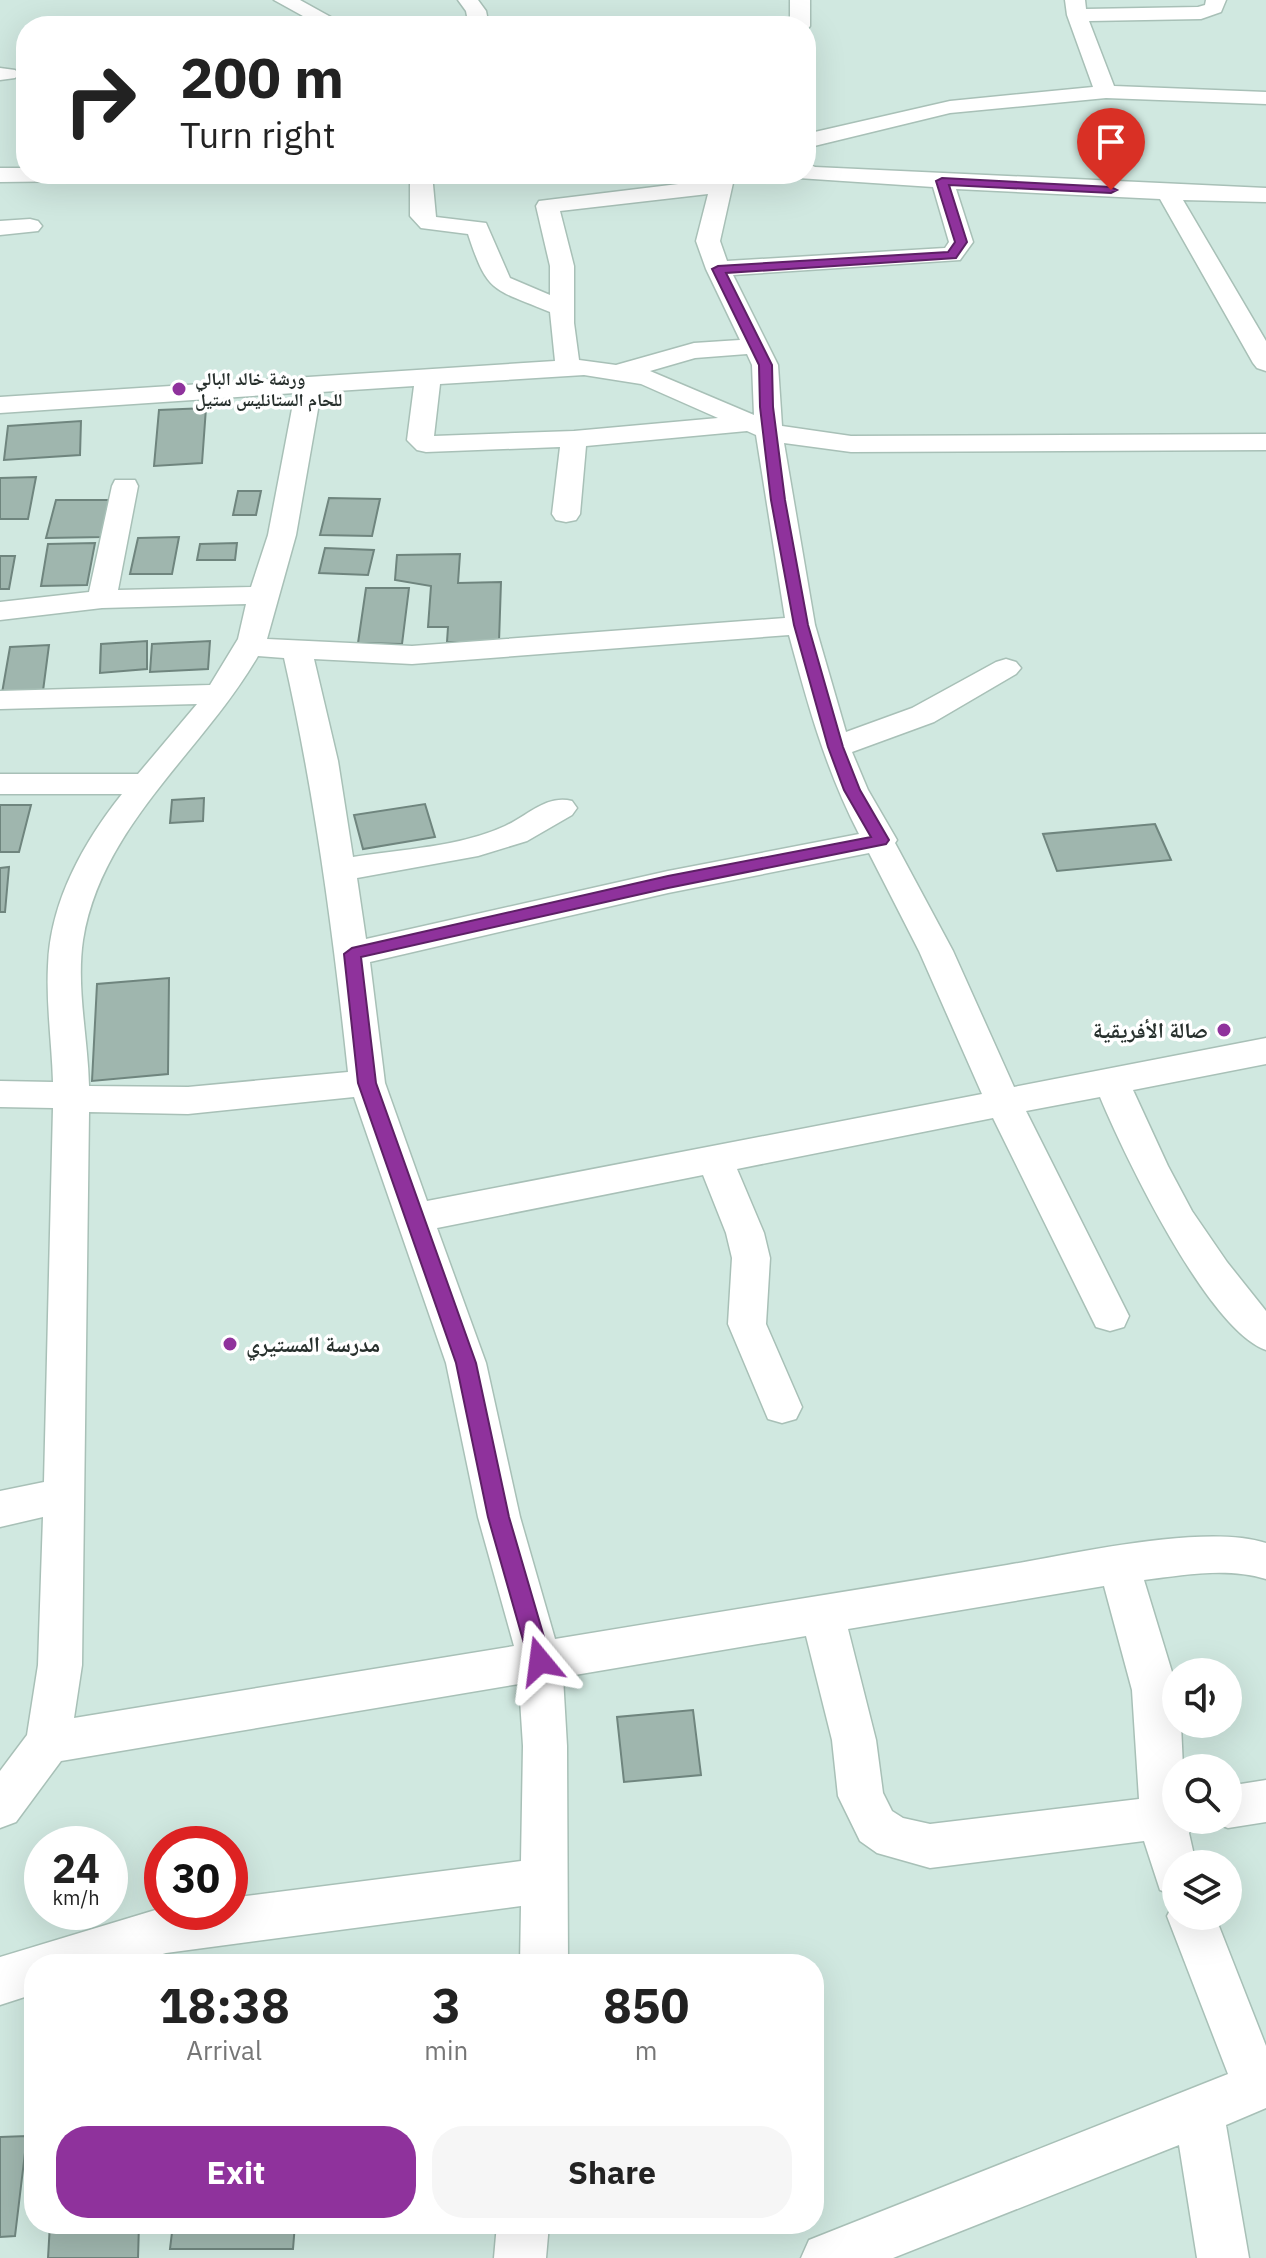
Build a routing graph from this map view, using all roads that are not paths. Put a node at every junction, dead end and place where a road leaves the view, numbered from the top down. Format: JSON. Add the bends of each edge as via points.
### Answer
{"nodes":[{"id":1,"x":284,"y":0,"type":"edge"},
{"id":2,"x":1216,"y":0,"type":"edge"},
{"id":3,"x":1076,"y":8,"type":"edge"},
{"id":4,"x":317,"y":16,"type":"edge"},
{"id":5,"x":1106,"y":92,"type":"junction"},
{"id":6,"x":1266,"y":98,"type":"edge"},
{"id":7,"x":816,"y":139,"type":"edge"},
{"id":8,"x":816,"y":173,"type":"edge"},
{"id":9,"x":942,"y":181,"type":"junction"},
{"id":10,"x":421,"y":184,"type":"edge"},
{"id":11,"x":694,"y":184,"type":"edge"},
{"id":12,"x":722,"y":184,"type":"edge"},
{"id":13,"x":1168,"y":193,"type":"junction"},
{"id":14,"x":1266,"y":195,"type":"edge"},
{"id":15,"x":30,"y":226,"type":"dead end"},
{"id":16,"x":0,"y":228,"type":"edge"},
{"id":17,"x":718,"y":269,"type":"junction"},
{"id":18,"x":563,"y":309,"type":"junction"},
{"id":19,"x":755,"y":346,"type":"junction"},
{"id":20,"x":1266,"y":363,"type":"edge"},
{"id":21,"x":568,"y":368,"type":"junction"},
{"id":22,"x":622,"y":371,"type":"junction"},
{"id":23,"x":428,"y":376,"type":"junction"},
{"id":24,"x":310,"y":384,"type":"junction"},
{"id":25,"x":0,"y":405,"type":"edge"},
{"id":26,"x":760,"y":428,"type":"junction"},
{"id":27,"x":574,"y":439,"type":"junction"},
{"id":28,"x":1266,"y":442,"type":"edge"},
{"id":29,"x":125,"y":486,"type":"dead end"},
{"id":30,"x":566,"y":514,"type":"dead end"},
{"id":31,"x":262,"y":595,"type":"junction"},
{"id":32,"x":102,"y":599,"type":"junction"},
{"id":33,"x":0,"y":611,"type":"edge"},
{"id":34,"x":801,"y":625,"type":"junction"},
{"id":35,"x":249,"y":647,"type":"junction"},
{"id":36,"x":297,"y":650,"type":"junction"},
{"id":37,"x":1006,"y":668,"type":"dead end"},
{"id":38,"x":219,"y":694,"type":"junction"},
{"id":39,"x":0,"y":700,"type":"edge"},
{"id":40,"x":835,"y":747,"type":"junction"},
{"id":41,"x":0,"y":784,"type":"edge"},
{"id":42,"x":144,"y":784,"type":"junction"},
{"id":43,"x":561,"y":808,"type":"dead end"},
{"id":44,"x":881,"y":840,"type":"junction"},
{"id":45,"x":338,"y":870,"type":"junction"},
{"id":46,"x":352,"y":954,"type":"junction"},
{"id":47,"x":1266,"y":1051,"type":"edge"},
{"id":48,"x":1111,"y":1081,"type":"junction"},
{"id":49,"x":367,"y":1083,"type":"junction"},
{"id":50,"x":0,"y":1094,"type":"edge"},
{"id":51,"x":72,"y":1099,"type":"junction"},
{"id":52,"x":1004,"y":1104,"type":"junction"},
{"id":53,"x":714,"y":1158,"type":"junction"},
{"id":54,"x":416,"y":1218,"type":"junction"},
{"id":55,"x":1110,"y":1316,"type":"dead end"},
{"id":56,"x":1266,"y":1334,"type":"edge"},
{"id":57,"x":782,"y":1407,"type":"dead end"},
{"id":58,"x":64,"y":1495,"type":"junction"},
{"id":59,"x":0,"y":1509,"type":"edge"},
{"id":60,"x":1266,"y":1561,"type":"edge"},
{"id":61,"x":1118,"y":1565,"type":"junction"},
{"id":62,"x":823,"y":1616,"type":"junction"},
{"id":63,"x":540,"y":1661,"type":"junction"},
{"id":64,"x":48,"y":1743,"type":"junction"},
{"id":65,"x":1163,"y":1754,"type":"edge"},
{"id":66,"x":1266,"y":1801,"type":"edge"},
{"id":67,"x":1242,"y":1805,"type":"edge"},
{"id":68,"x":0,"y":1807,"type":"edge"},
{"id":69,"x":1162,"y":1818,"type":"edge"},
{"id":70,"x":545,"y":1881,"type":"junction"},
{"id":71,"x":1197,"y":1930,"type":"edge"},
{"id":72,"x":86,"y":1954,"type":"edge"},
{"id":73,"x":544,"y":1954,"type":"edge"},
{"id":74,"x":24,"y":1973,"type":"edge"},
{"id":75,"x":0,"y":1981,"type":"edge"},
{"id":76,"x":1262,"y":2084,"type":"edge"},
{"id":77,"x":1199,"y":2111,"type":"junction"},
{"id":78,"x":522,"y":2234,"type":"edge"},
{"id":79,"x":520,"y":2258,"type":"edge"},
{"id":80,"x":827,"y":2258,"type":"edge"},
{"id":81,"x":1223,"y":2258,"type":"edge"}],
"edges":[{"from":1,"to":4,"type":"street"},
{"from":2,"to":3,"type":"street","via":[[1214,8],[1201,13]]},
{"from":3,"to":5,"type":"street"},
{"from":5,"to":6,"type":"street"},
{"from":5,"to":7,"type":"street","via":[[950,107]]},
{"from":8,"to":9,"type":"street"},
{"from":9,"to":13,"type":"street"},
{"from":9,"to":17,"type":"street","via":[[961,242],[952,255]]},
{"from":10,"to":18,"type":"street","via":[[422,216],[429,223],[478,228],[501,283]]},
{"from":11,"to":18,"type":"street","via":[[549,204],[562,266]]},
{"from":12,"to":17,"type":"street","via":[[708,241]]},
{"from":13,"to":14,"type":"street"},
{"from":13,"to":20,"type":"street"},
{"from":15,"to":16,"type":"street"},
{"from":17,"to":19,"type":"street"},
{"from":18,"to":21,"type":"street"},
{"from":19,"to":22,"type":"street","via":[[694,351]]},
{"from":19,"to":26,"type":"street","via":[[765,365],[766,407]]},
{"from":21,"to":22,"type":"street"},
{"from":21,"to":23,"type":"street"},
{"from":22,"to":26,"type":"street","via":[[677,389]]},
{"from":23,"to":24,"type":"street"},
{"from":23,"to":27,"type":"street","via":[[420,440],[426,444]]},
{"from":24,"to":25,"type":"street"},
{"from":24,"to":31,"type":"street","via":[[276,562]]},
{"from":26,"to":27,"type":"street"},
{"from":26,"to":28,"type":"street","via":[[851,444]]},
{"from":26,"to":34,"type":"street"},
{"from":27,"to":30,"type":"street"},
{"from":29,"to":32,"type":"street"},
{"from":31,"to":32,"type":"street"},
{"from":31,"to":35,"type":"street","via":[[261,617]]},
{"from":32,"to":33,"type":"street"},
{"from":34,"to":36,"type":"street","via":[[458,653]]},
{"from":34,"to":40,"type":"street"},
{"from":35,"to":36,"type":"street"},
{"from":35,"to":38,"type":"street"},
{"from":36,"to":45,"type":"street","via":[[323,761]]},
{"from":37,"to":40,"type":"street","via":[[923,715]]},
{"from":38,"to":39,"type":"street"},
{"from":38,"to":42,"type":"street"},
{"from":40,"to":44,"type":"street"},
{"from":41,"to":42,"type":"street"},
{"from":42,"to":51,"type":"street","via":[[96,853],[70,923],[66,1014]]},
{"from":43,"to":45,"type":"street","via":[[516,834],[467,849]]},
{"from":44,"to":46,"type":"street"},
{"from":44,"to":52,"type":"street"},
{"from":45,"to":46,"type":"street"},
{"from":46,"to":49,"type":"street"},
{"from":47,"to":48,"type":"street"},
{"from":48,"to":52,"type":"street"},
{"from":48,"to":56,"type":"street","via":[[1136,1143],[1195,1246]]},
{"from":49,"to":51,"type":"street","via":[[202,1099]]},
{"from":49,"to":54,"type":"street"},
{"from":50,"to":51,"type":"street"},
{"from":51,"to":58,"type":"street"},
{"from":52,"to":53,"type":"street"},
{"from":52,"to":55,"type":"street"},
{"from":53,"to":54,"type":"street"},
{"from":53,"to":57,"type":"street","via":[[751,1258],[747,1324]]},
{"from":54,"to":63,"type":"street","via":[[466,1363],[499,1517]]},
{"from":58,"to":59,"type":"street"},
{"from":58,"to":64,"type":"street","via":[[60,1665]]},
{"from":60,"to":61,"type":"street","via":[[1213,1555]]},
{"from":61,"to":62,"type":"street"},
{"from":61,"to":65,"type":"street","via":[[1136,1616]]},
{"from":62,"to":63,"type":"street"},
{"from":62,"to":69,"type":"street","via":[[854,1740],[861,1796],[876,1826],[893,1838],[930,1846]]},
{"from":63,"to":64,"type":"street"},
{"from":63,"to":70,"type":"street"},
{"from":64,"to":68,"type":"street"},
{"from":66,"to":67,"type":"street"},
{"from":70,"to":72,"type":"street","via":[[166,1930]]},
{"from":70,"to":73,"type":"street"},
{"from":71,"to":76,"type":"street"},
{"from":74,"to":75,"type":"street"},
{"from":76,"to":77,"type":"street"},
{"from":77,"to":80,"type":"street"},
{"from":77,"to":81,"type":"street"},
{"from":78,"to":79,"type":"street"}]}
